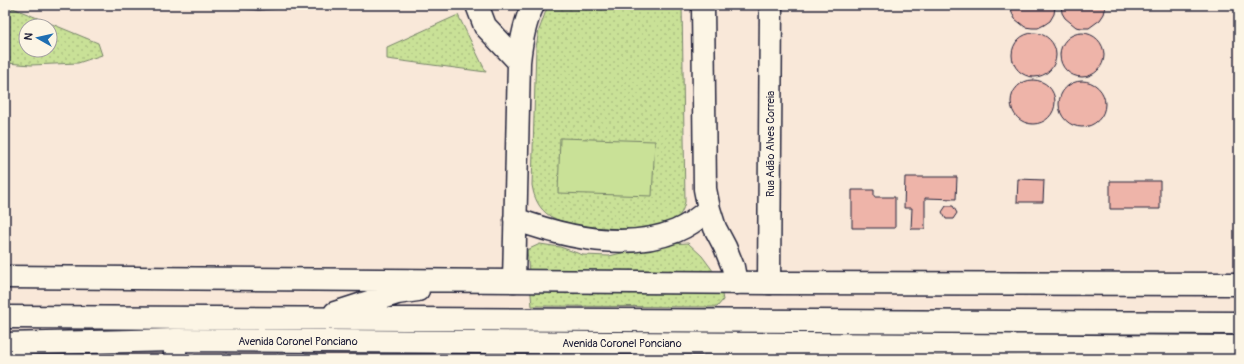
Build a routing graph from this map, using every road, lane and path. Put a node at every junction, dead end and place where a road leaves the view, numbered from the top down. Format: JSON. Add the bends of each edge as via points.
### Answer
{"nodes":[{"id":1,"x":477,"y":5,"type":"edge"},
{"id":2,"x":533,"y":5,"type":"edge"},
{"id":3,"x":703,"y":5,"type":"edge"},
{"id":4,"x":771,"y":5,"type":"edge"},
{"id":5,"x":519,"y":62,"type":"junction"},
{"id":6,"x":709,"y":209,"type":"junction"},
{"id":7,"x":515,"y":219,"type":"junction"},
{"id":8,"x":5,"y":277,"type":"edge"},
{"id":9,"x":472,"y":281,"type":"junction"},
{"id":10,"x":514,"y":281,"type":"junction"},
{"id":11,"x":736,"y":282,"type":"junction"},
{"id":12,"x":769,"y":283,"type":"junction"},
{"id":13,"x":1239,"y":284,"type":"edge"},
{"id":14,"x":5,"y":317,"type":"edge"},
{"id":15,"x":318,"y":319,"type":"junction"},
{"id":16,"x":1239,"y":323,"type":"edge"},
{"id":17,"x":5,"y":344,"type":"edge"},
{"id":18,"x":880,"y":345,"type":"junction"},
{"id":19,"x":1176,"y":347,"type":"junction"},
{"id":20,"x":1239,"y":347,"type":"edge"},
{"id":21,"x":175,"y":350,"type":"edge"},
{"id":22,"x":856,"y":359,"type":"edge"},
{"id":23,"x":1198,"y":359,"type":"edge"}],
"edges":[{"from":1,"to":5,"type":"main road","via":[[485,26]]},
{"from":2,"to":5,"type":"main road","via":[[525,25]]},
{"from":3,"to":6,"type":"main road","via":[[705,189]]},
{"from":4,"to":12,"type":"main road","name":"Rua Adão Alves Correia"},
{"from":5,"to":7,"type":"main road"},
{"from":6,"to":7,"type":"main road","via":[[677,231],[647,239],[589,238],[539,228]]},
{"from":6,"to":11,"type":"main road","via":[[733,267]]},
{"from":7,"to":10,"type":"main road"},
{"from":8,"to":9,"type":"main road"},
{"from":9,"to":10,"type":"main road"},
{"from":9,"to":15,"type":"main road","via":[[397,293]]},
{"from":10,"to":11,"type":"main road"},
{"from":11,"to":12,"type":"main road"},
{"from":12,"to":13,"type":"main road"},
{"from":14,"to":15,"type":"main road"},
{"from":15,"to":16,"type":"main road"},
{"from":17,"to":21,"type":"main road","name":"Avenida Coronel Ponciano"},
{"from":18,"to":19,"type":"main road","name":"Avenida Coronel Ponciano"},
{"from":18,"to":21,"type":"main road","name":"Avenida Coronel Ponciano"},
{"from":18,"to":22,"type":"main road"},
{"from":19,"to":20,"type":"main road","name":"Avenida Coronel Ponciano"},
{"from":19,"to":23,"type":"main road"}]}
